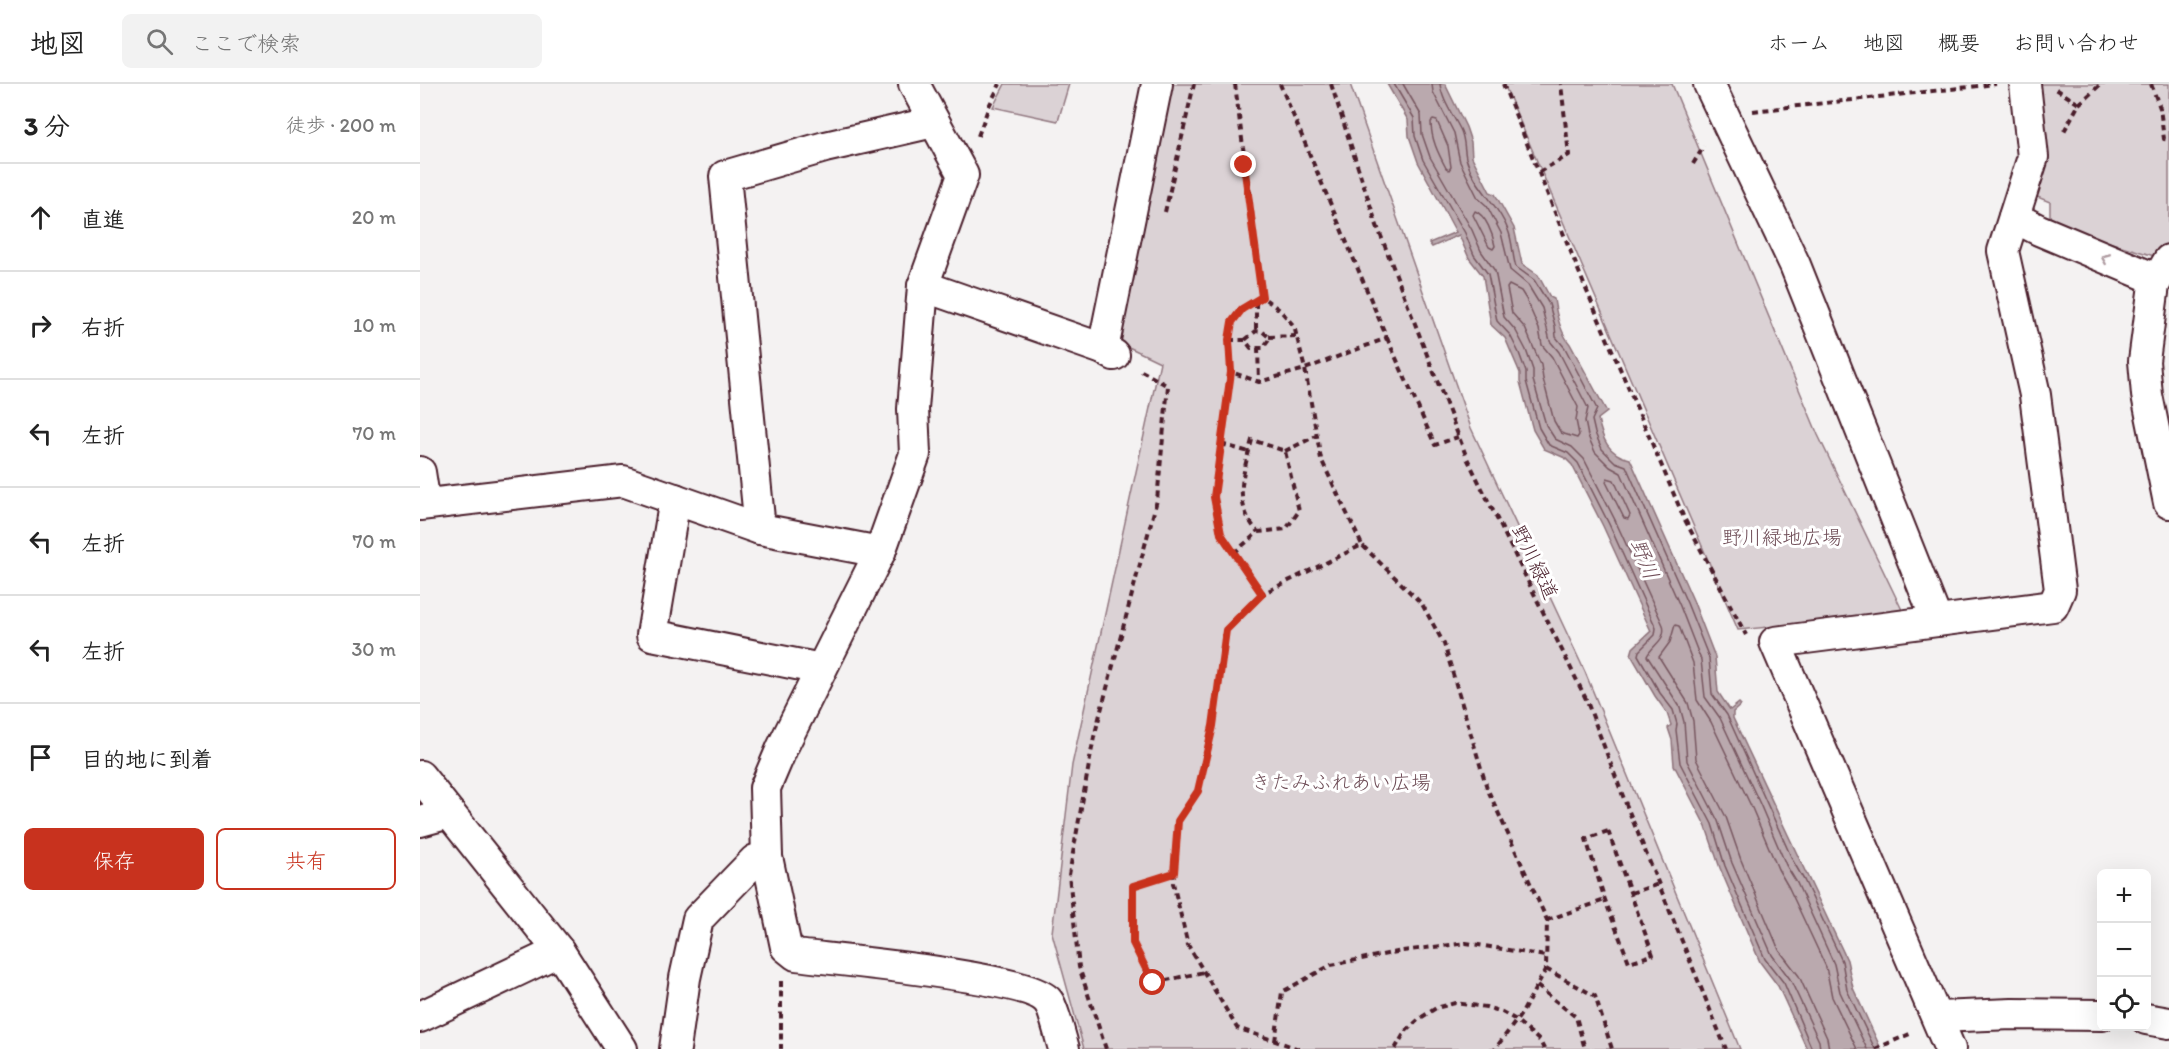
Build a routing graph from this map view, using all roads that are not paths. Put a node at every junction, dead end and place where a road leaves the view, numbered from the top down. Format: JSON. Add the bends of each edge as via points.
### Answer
{"nodes":[{"id":1,"x":914,"y":84,"type":"edge"},
{"id":2,"x":1157,"y":84,"type":"edge"},
{"id":3,"x":1710,"y":84,"type":"edge"},
{"id":4,"x":2025,"y":84,"type":"edge"},
{"id":5,"x":934,"y":122,"type":"junction"},
{"id":6,"x":2014,"y":217,"type":"junction"},
{"id":7,"x":2169,"y":260,"type":"edge"},
{"id":8,"x":2154,"y":285,"type":"junction"},
{"id":9,"x":922,"y":286,"type":"junction"},
{"id":10,"x":420,"y":472,"type":"edge"},
{"id":11,"x":675,"y":499,"type":"junction"},
{"id":12,"x":2169,"y":502,"type":"edge"},
{"id":13,"x":422,"y":505,"type":"edge"},
{"id":14,"x":760,"y":529,"type":"junction"},
{"id":15,"x":880,"y":552,"type":"junction"},
{"id":16,"x":1937,"y":621,"type":"junction"},
{"id":17,"x":822,"y":669,"type":"junction"},
{"id":18,"x":420,"y":776,"type":"edge"},
{"id":19,"x":449,"y":813,"type":"junction"},
{"id":20,"x":420,"y":821,"type":"edge"},
{"id":21,"x":767,"y":857,"type":"junction"},
{"id":22,"x":558,"y":951,"type":"junction"},
{"id":23,"x":2097,"y":1015,"type":"edge"},
{"id":24,"x":420,"y":1017,"type":"edge"},
{"id":25,"x":1938,"y":1017,"type":"junction"},
{"id":26,"x":2151,"y":1020,"type":"edge"},
{"id":27,"x":2169,"y":1023,"type":"edge"},
{"id":28,"x":622,"y":1049,"type":"edge"},
{"id":29,"x":675,"y":1049,"type":"edge"},
{"id":30,"x":1064,"y":1049,"type":"edge"},
{"id":31,"x":1950,"y":1049,"type":"edge"}],
"edges":[{"from":1,"to":5,"type":"street"},
{"from":2,"to":9,"type":"street","via":[[1109,352]]},
{"from":3,"to":16,"type":"street","via":[[1796,265]]},
{"from":4,"to":6,"type":"street","via":[[2033,157]]},
{"from":5,"to":9,"type":"street","via":[[963,175]]},
{"from":5,"to":14,"type":"street","via":[[724,176]]},
{"from":8,"to":6,"type":"street","one_way":true,"via":[[2151,277]]},
{"from":6,"to":16,"type":"street","via":[[2002,250],[2035,395],[2060,590],[2053,606]]},
{"from":7,"to":8,"type":"street"},
{"from":8,"to":12,"type":"street","via":[[2144,361]]},
{"from":9,"to":15,"type":"street","via":[[915,453]]},
{"from":10,"to":13,"type":"street"},
{"from":11,"to":13,"type":"street","via":[[623,481]]},
{"from":11,"to":14,"type":"street"},
{"from":11,"to":17,"type":"street","via":[[652,634]]},
{"from":14,"to":15,"type":"street"},
{"from":15,"to":17,"type":"street"},
{"from":16,"to":25,"type":"street","via":[[1775,642]]},
{"from":17,"to":21,"type":"street","via":[[765,788]]},
{"from":18,"to":19,"type":"street"},
{"from":19,"to":20,"type":"street"},
{"from":19,"to":22,"type":"street"},
{"from":21,"to":29,"type":"street","via":[[755,860],[698,919]]},
{"from":21,"to":30,"type":"street","via":[[786,947],[796,955],[959,975],[1033,991],[1048,1001]]},
{"from":22,"to":24,"type":"street"},
{"from":22,"to":28,"type":"street"},
{"from":23,"to":25,"type":"street"},
{"from":25,"to":31,"type":"street"},
{"from":26,"to":27,"type":"street"}]}
